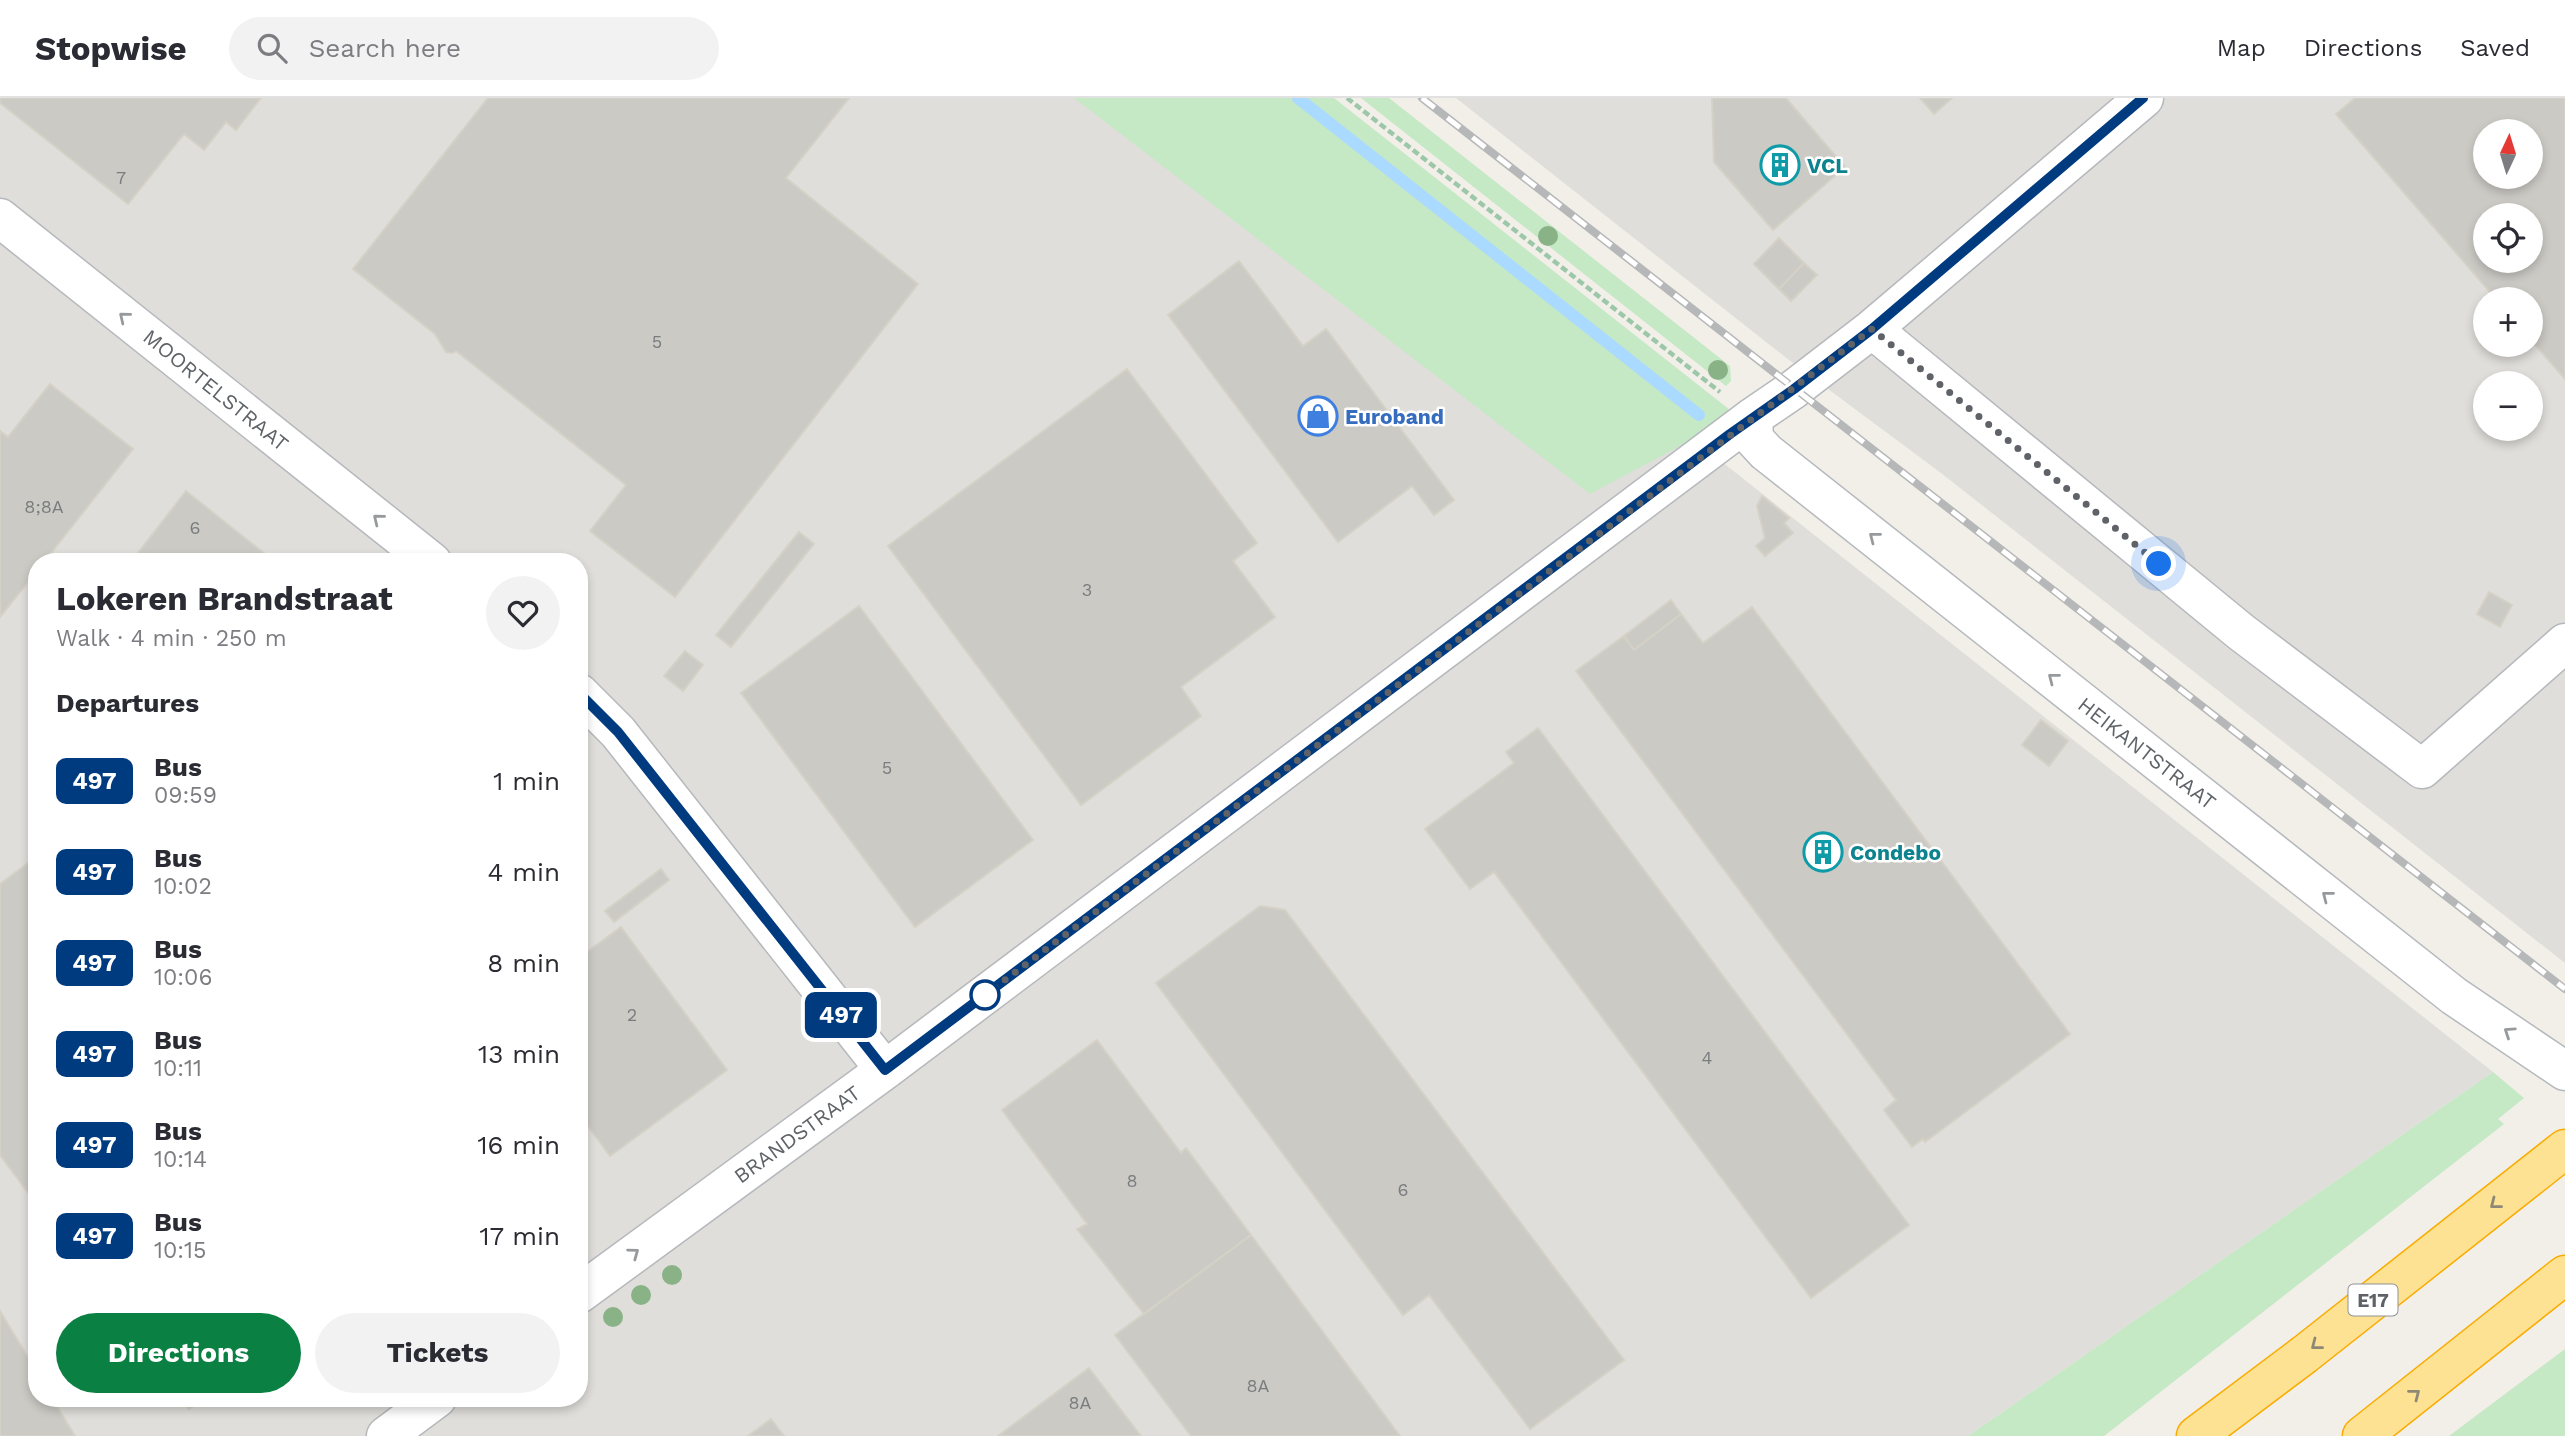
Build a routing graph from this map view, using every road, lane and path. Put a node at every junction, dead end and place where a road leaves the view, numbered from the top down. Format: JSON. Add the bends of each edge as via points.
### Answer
{"nodes":[{"id":1,"x":1347,"y":98,"type":"edge"},
{"id":2,"x":2144,"y":98,"type":"edge"},
{"id":3,"x":0,"y":218,"type":"edge"},
{"id":4,"x":1872,"y":329,"type":"junction"},
{"id":5,"x":1753,"y":417,"type":"junction"},
{"id":6,"x":421,"y":553,"type":"edge"},
{"id":7,"x":2565,"y":643,"type":"edge"},
{"id":8,"x":588,"y":701,"type":"edge"},
{"id":9,"x":885,"y":1070,"type":"junction"},
{"id":10,"x":2565,"y":1071,"type":"edge"},
{"id":11,"x":2557,"y":1156,"type":"edge"},
{"id":12,"x":2565,"y":1275,"type":"edge"},
{"id":13,"x":588,"y":1287,"type":"edge"},
{"id":14,"x":425,"y":1407,"type":"edge"},
{"id":15,"x":386,"y":1436,"type":"edge"},
{"id":16,"x":2196,"y":1436,"type":"edge"},
{"id":17,"x":2362,"y":1436,"type":"edge"}],
"edges":[{"from":1,"to":5,"type":"path"},
{"from":2,"to":4,"type":"street","name":"BRANDSTRAAT"},
{"from":6,"to":3,"type":"street","name":"MOORTELSTRAAT","one_way":true},
{"from":4,"to":5,"type":"street","name":"BRANDSTRAAT"},
{"from":4,"to":7,"type":"street","via":[[2241,632],[2422,769]]},
{"from":5,"to":9,"type":"street","name":"BRANDSTRAAT"},
{"from":10,"to":5,"type":"street","name":"HEIKANTSTRAAT","one_way":true,"via":[[2454,996],[1766,452],[1754,439]]},
{"from":8,"to":9,"type":"street","via":[[618,732]]},
{"from":13,"to":9,"type":"street","name":"BRANDSTRAAT","one_way":true},
{"from":11,"to":16,"type":"highway","number":"E17","one_way":true},
{"from":17,"to":12,"type":"highway","one_way":true},
{"from":14,"to":15,"type":"street"}]}
